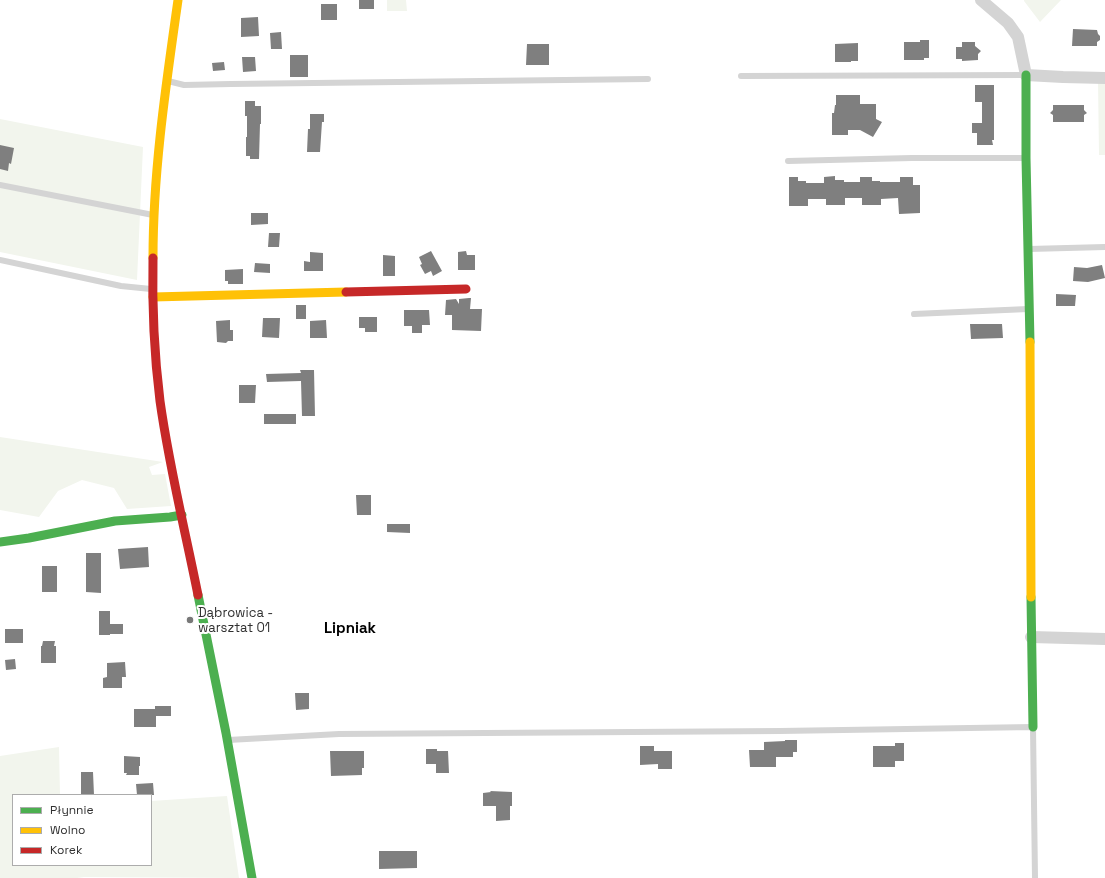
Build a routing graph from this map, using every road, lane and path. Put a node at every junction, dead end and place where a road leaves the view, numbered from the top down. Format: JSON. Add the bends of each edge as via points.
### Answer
{"nodes":[{"id":1,"x":178,"y":0,"type":"edge"},
{"id":2,"x":981,"y":0,"type":"edge"},
{"id":3,"x":1026,"y":74,"type":"junction"},
{"id":4,"x":741,"y":76,"type":"dead end"},
{"id":5,"x":648,"y":78,"type":"dead end"},
{"id":6,"x":1105,"y":78,"type":"edge"},
{"id":7,"x":166,"y":81,"type":"junction"},
{"id":8,"x":1026,"y":158,"type":"junction"},
{"id":9,"x":788,"y":161,"type":"dead end"},
{"id":10,"x":0,"y":184,"type":"edge"},
{"id":11,"x":154,"y":215,"type":"junction"},
{"id":12,"x":1105,"y":247,"type":"edge"},
{"id":13,"x":1028,"y":249,"type":"junction"},
{"id":14,"x":0,"y":260,"type":"edge"},
{"id":15,"x":466,"y":289,"type":"dead end"},
{"id":16,"x":152,"y":293,"type":"junction"},
{"id":17,"x":1029,"y":309,"type":"junction"},
{"id":18,"x":914,"y":314,"type":"dead end"},
{"id":19,"x":182,"y":515,"type":"junction"},
{"id":20,"x":0,"y":542,"type":"edge"},
{"id":21,"x":1031,"y":637,"type":"junction"},
{"id":22,"x":1105,"y":639,"type":"edge"},
{"id":23,"x":1033,"y":727,"type":"junction"},
{"id":24,"x":227,"y":740,"type":"junction"},
{"id":25,"x":252,"y":878,"type":"edge"},
{"id":26,"x":1035,"y":878,"type":"edge"}],
"edges":[{"from":1,"to":7,"type":"street"},
{"from":2,"to":3,"type":"street","via":[[1008,23],[1018,38]]},
{"from":3,"to":4,"type":"lane"},
{"from":3,"to":6,"type":"street"},
{"from":3,"to":8,"type":"street"},
{"from":5,"to":7,"type":"lane","via":[[184,85]]},
{"from":7,"to":11,"type":"street"},
{"from":8,"to":9,"type":"lane"},
{"from":8,"to":13,"type":"street"},
{"from":10,"to":11,"type":"lane"},
{"from":11,"to":16,"type":"street"},
{"from":12,"to":13,"type":"lane"},
{"from":13,"to":17,"type":"street"},
{"from":14,"to":16,"type":"lane"},
{"from":15,"to":16,"type":"street"},
{"from":16,"to":19,"type":"street","via":[[158,385]]},
{"from":17,"to":18,"type":"lane"},
{"from":17,"to":21,"type":"street"},
{"from":19,"to":20,"type":"street","via":[[106,522]]},
{"from":19,"to":24,"type":"street"},
{"from":21,"to":22,"type":"street"},
{"from":21,"to":23,"type":"street"},
{"from":23,"to":24,"type":"lane","via":[[339,734]]},
{"from":23,"to":26,"type":"lane"},
{"from":24,"to":25,"type":"street"}]}
